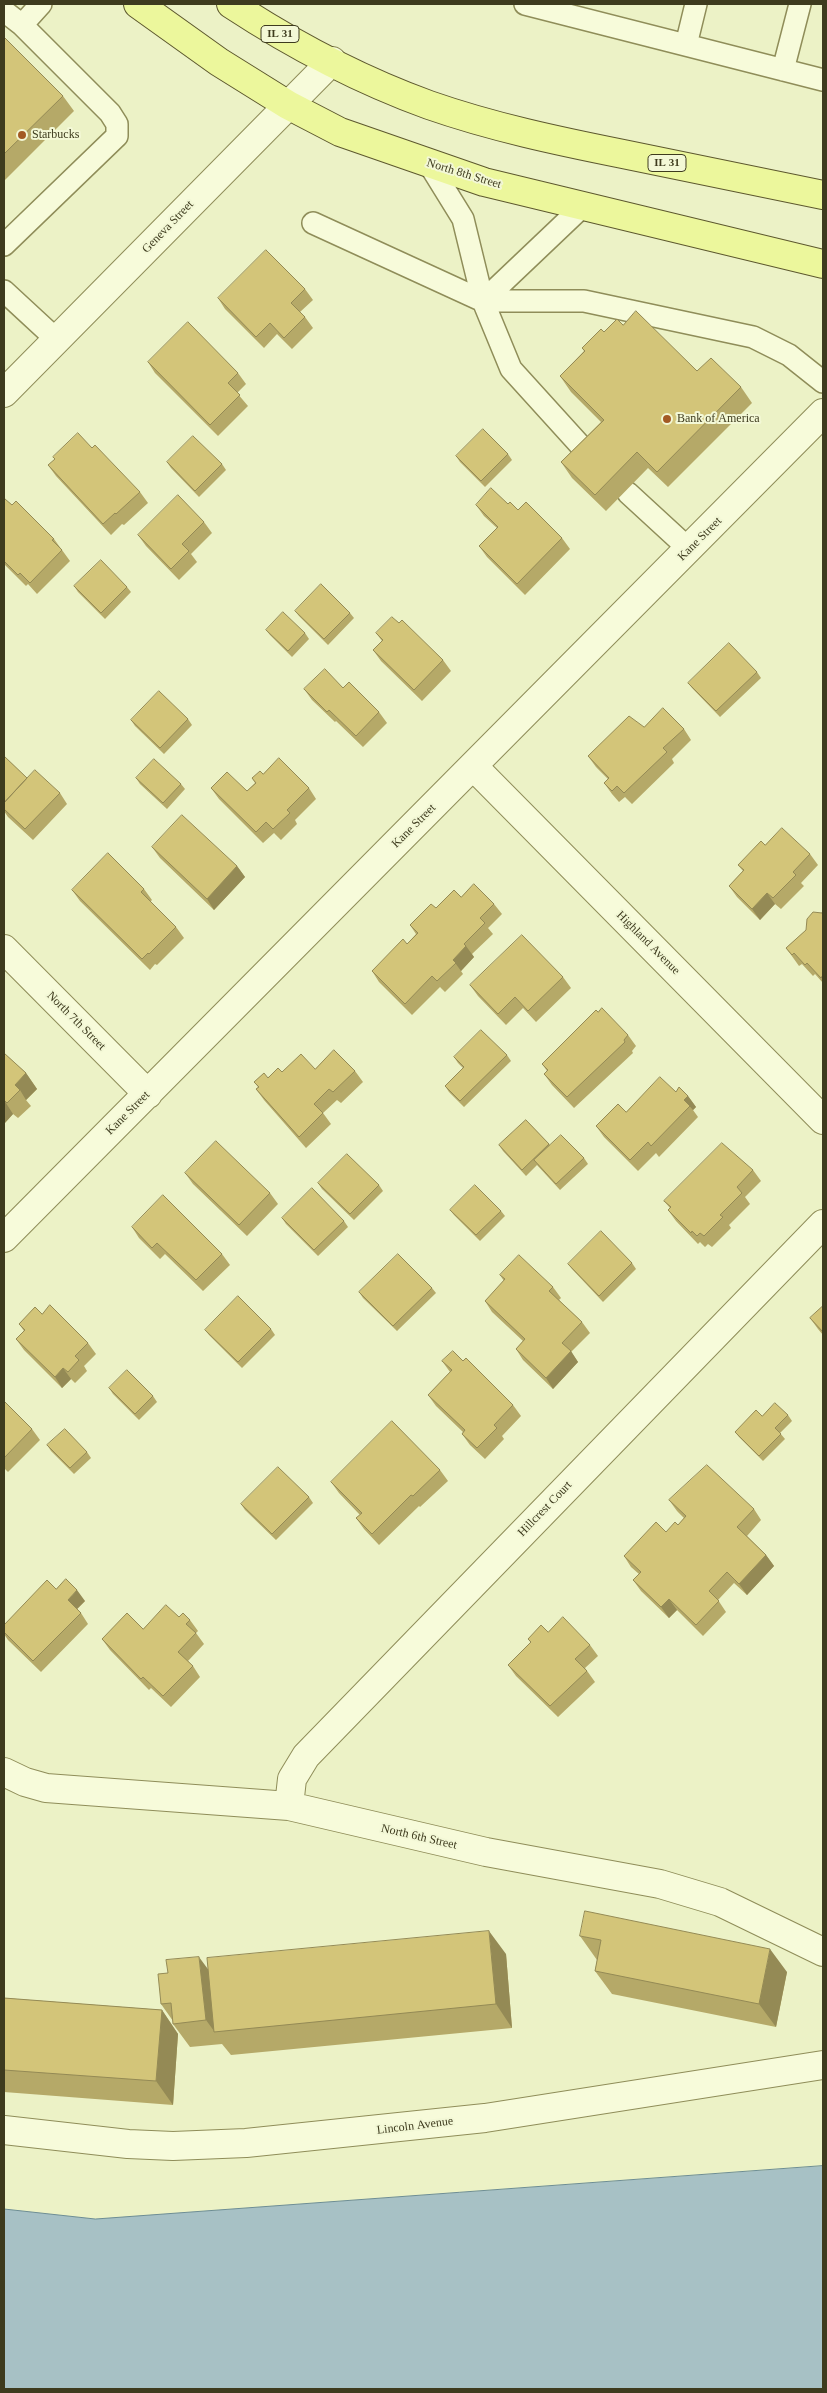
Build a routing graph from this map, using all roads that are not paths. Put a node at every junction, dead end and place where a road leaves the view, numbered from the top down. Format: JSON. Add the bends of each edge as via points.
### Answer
{"nodes":[{"id":1,"x":41,"y":4,"type":"edge"},
{"id":2,"x":138,"y":4,"type":"edge"},
{"id":3,"x":231,"y":4,"type":"edge"},
{"id":4,"x":525,"y":4,"type":"edge"},
{"id":5,"x":696,"y":4,"type":"edge"},
{"id":6,"x":800,"y":4,"type":"edge"},
{"id":7,"x":4,"y":11,"type":"edge"},
{"id":8,"x":22,"y":25,"type":"junction"},
{"id":9,"x":686,"y":45,"type":"junction"},
{"id":10,"x":332,"y":61,"type":"junction"},
{"id":11,"x":784,"y":70,"type":"junction"},
{"id":12,"x":823,"y":80,"type":"edge"},
{"id":13,"x":288,"y":105,"type":"junction"},
{"id":14,"x":429,"y":164,"type":"junction"},
{"id":15,"x":823,"y":195,"type":"edge"},
{"id":16,"x":583,"y":206,"type":"junction"},
{"id":17,"x":313,"y":223,"type":"dead end"},
{"id":18,"x":4,"y":245,"type":"edge"},
{"id":19,"x":823,"y":264,"type":"edge"},
{"id":20,"x":4,"y":291,"type":"edge"},
{"id":21,"x":483,"y":301,"type":"junction"},
{"id":22,"x":57,"y":340,"type":"junction"},
{"id":23,"x":823,"y":382,"type":"edge"},
{"id":24,"x":4,"y":393,"type":"edge"},
{"id":25,"x":823,"y":413,"type":"edge"},
{"id":26,"x":589,"y":455,"type":"edge"},
{"id":27,"x":628,"y":493,"type":"dead end"},
{"id":28,"x":690,"y":550,"type":"junction"},
{"id":29,"x":474,"y":766,"type":"junction"},
{"id":30,"x":4,"y":949,"type":"edge"},
{"id":31,"x":148,"y":1094,"type":"junction"},
{"id":32,"x":823,"y":1120,"type":"edge"},
{"id":33,"x":823,"y":1224,"type":"edge"},
{"id":34,"x":4,"y":1238,"type":"edge"},
{"id":35,"x":4,"y":1772,"type":"edge"},
{"id":36,"x":289,"y":1806,"type":"junction"},
{"id":37,"x":823,"y":1952,"type":"edge"},
{"id":38,"x":823,"y":2065,"type":"edge"},
{"id":39,"x":4,"y":2130,"type":"edge"}],
"edges":[{"from":1,"to":8,"type":"lane"},
{"from":2,"to":13,"type":"main road","name":"North 8th Street","via":[[219,62]]},
{"from":3,"to":10,"type":"main road","number":"IL 31"},
{"from":4,"to":9,"type":"lane"},
{"from":5,"to":9,"type":"lane"},
{"from":6,"to":11,"type":"lane"},
{"from":7,"to":8,"type":"lane"},
{"from":8,"to":18,"type":"lane","via":[[110,113],[117,124],[117,136]]},
{"from":9,"to":11,"type":"lane"},
{"from":10,"to":13,"type":"street","name":"Geneva Street"},
{"from":10,"to":15,"type":"main road","number":"IL 31","via":[[429,105],[511,129]]},
{"from":11,"to":12,"type":"lane"},
{"from":13,"to":14,"type":"main road","name":"North 8th Street","via":[[340,132]]},
{"from":13,"to":22,"type":"street","name":"Geneva Street"},
{"from":14,"to":16,"type":"main road","name":"North 8th Street","via":[[484,182]]},
{"from":14,"to":21,"type":"lane","via":[[463,219]]},
{"from":16,"to":19,"type":"main road","name":"North 8th Street"},
{"from":16,"to":21,"type":"lane"},
{"from":17,"to":21,"type":"lane"},
{"from":20,"to":22,"type":"lane"},
{"from":21,"to":23,"type":"lane","via":[[584,302],[753,337],[789,355]]},
{"from":21,"to":26,"type":"lane","via":[[512,369]]},
{"from":22,"to":24,"type":"street","name":"Geneva Street"},
{"from":25,"to":28,"type":"street","name":"Kane Street"},
{"from":27,"to":28,"type":"lane"},
{"from":28,"to":29,"type":"street","name":"Kane Street"},
{"from":29,"to":31,"type":"street","name":"Kane Street"},
{"from":29,"to":32,"type":"street","name":"Highland Avenue"},
{"from":30,"to":31,"type":"street","name":"North 7th Street"},
{"from":31,"to":34,"type":"street","name":"Kane Street"},
{"from":33,"to":36,"type":"street","name":"Hillcrest Court","via":[[306,1756],[292,1779]]},
{"from":35,"to":36,"type":"street","name":"North 6th Street","via":[[46,1788]]},
{"from":36,"to":37,"type":"street","name":"North 6th Street","via":[[486,1852],[608,1873],[691,1892],[720,1902]]},
{"from":38,"to":39,"type":"street","name":"Lincoln Avenue","via":[[485,2118],[246,2144],[138,2144]]}]}
